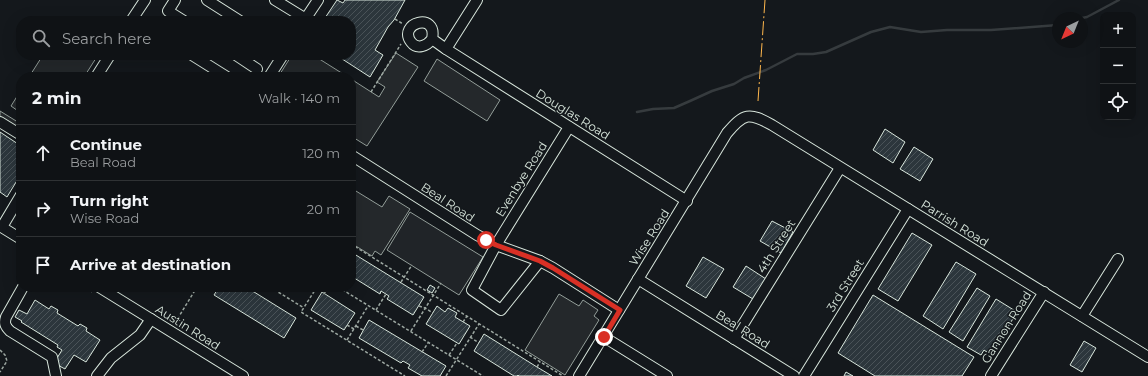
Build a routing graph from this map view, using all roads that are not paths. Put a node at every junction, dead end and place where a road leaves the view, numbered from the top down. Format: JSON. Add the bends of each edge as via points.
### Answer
{"nodes":[{"id":1,"x":145,"y":0,"type":"edge"},
{"id":2,"x":175,"y":0,"type":"edge"},
{"id":3,"x":207,"y":0,"type":"edge"},
{"id":4,"x":275,"y":0,"type":"edge"},
{"id":5,"x":318,"y":0,"type":"edge"},
{"id":6,"x":477,"y":0,"type":"edge"},
{"id":7,"x":136,"y":16,"type":"edge"},
{"id":8,"x":176,"y":16,"type":"edge"},
{"id":9,"x":232,"y":16,"type":"edge"},
{"id":10,"x":299,"y":16,"type":"edge"},
{"id":11,"x":308,"y":16,"type":"edge"},
{"id":12,"x":432,"y":39,"type":"dead end"},
{"id":13,"x":446,"y":49,"type":"junction"},
{"id":14,"x":103,"y":60,"type":"edge"},
{"id":15,"x":200,"y":60,"type":"edge"},
{"id":16,"x":244,"y":60,"type":"edge"},
{"id":17,"x":280,"y":60,"type":"edge"},
{"id":18,"x":257,"y":69,"type":"dead end"},
{"id":19,"x":98,"y":72,"type":"edge"},
{"id":20,"x":220,"y":72,"type":"edge"},
{"id":21,"x":272,"y":72,"type":"edge"},
{"id":22,"x":747,"y":117,"type":"joint"},
{"id":23,"x":0,"y":122,"type":"edge"},
{"id":24,"x":569,"y":127,"type":"junction"},
{"id":25,"x":16,"y":133,"type":"edge"},
{"id":26,"x":356,"y":157,"type":"edge"},
{"id":27,"x":840,"y":168,"type":"junction"},
{"id":28,"x":687,"y":201,"type":"junction"},
{"id":29,"x":16,"y":203,"type":"edge"},
{"id":30,"x":908,"y":209,"type":"junction"},
{"id":31,"x":1,"y":226,"type":"edge"},
{"id":32,"x":16,"y":236,"type":"edge"},
{"id":33,"x":496,"y":245,"type":"junction"},
{"id":34,"x":1118,"y":259,"type":"dead end"},
{"id":35,"x":540,"y":261,"type":"junction"},
{"id":36,"x":638,"y":279,"type":"junction"},
{"id":37,"x":20,"y":292,"type":"edge"},
{"id":38,"x":107,"y":292,"type":"edge"},
{"id":39,"x":1044,"y":292,"type":"junction"},
{"id":40,"x":620,"y":310,"type":"junction"},
{"id":41,"x":1082,"y":316,"type":"junction"},
{"id":42,"x":151,"y":319,"type":"junction"},
{"id":43,"x":604,"y":337,"type":"junction"},
{"id":44,"x":734,"y":339,"type":"junction"},
{"id":45,"x":1148,"y":357,"type":"edge"},
{"id":46,"x":56,"y":376,"type":"edge"},
{"id":47,"x":97,"y":376,"type":"edge"},
{"id":48,"x":243,"y":376,"type":"edge"},
{"id":49,"x":579,"y":376,"type":"edge"},
{"id":50,"x":667,"y":376,"type":"edge"},
{"id":51,"x":794,"y":376,"type":"edge"},
{"id":52,"x":804,"y":376,"type":"edge"},
{"id":53,"x":991,"y":376,"type":"edge"}],
"edges":[{"from":1,"to":7,"type":"street"},
{"from":2,"to":8,"type":"street","via":[[168,11]]},
{"from":3,"to":9,"type":"street"},
{"from":4,"to":10,"type":"street"},
{"from":5,"to":11,"type":"street"},
{"from":6,"to":13,"type":"street"},
{"from":12,"to":13,"type":"street","name":"Douglas Road"},
{"from":13,"to":24,"type":"street","name":"Douglas Road"},
{"from":14,"to":19,"type":"street"},
{"from":15,"to":20,"type":"street"},
{"from":16,"to":18,"type":"street"},
{"from":17,"to":21,"type":"street"},
{"from":22,"to":27,"type":"street","name":"Parrish Road","via":[[753,116],[766,121]]},
{"from":22,"to":28,"type":"street","name":"Wise Road","via":[[740,120],[728,133]]},
{"from":23,"to":25,"type":"street"},
{"from":24,"to":28,"type":"street","name":"Douglas Road"},
{"from":24,"to":33,"type":"street","name":"Evenbye Road"},
{"from":26,"to":33,"type":"street","name":"Beal Road"},
{"from":27,"to":30,"type":"street","name":"Parrish Road"},
{"from":27,"to":44,"type":"street","name":"4th Street"},
{"from":28,"to":36,"type":"street","name":"Wise Road"},
{"from":29,"to":31,"type":"street"},
{"from":30,"to":39,"type":"street","name":"Parrish Road"},
{"from":30,"to":52,"type":"street","name":"3rd Street"},
{"from":31,"to":32,"type":"street"},
{"from":33,"to":35,"type":"street","name":"Beal Road"},
{"from":33,"to":35,"type":"street","name":"Evenbye Road","via":[[472,290],[501,310]]},
{"from":34,"to":41,"type":"street"},
{"from":35,"to":40,"type":"street","name":"Beal Road"},
{"from":36,"to":40,"type":"street","name":"Wise Road"},
{"from":36,"to":44,"type":"street","name":"Beal Road"},
{"from":37,"to":46,"type":"street","via":[[6,317],[6,327],[52,358]]},
{"from":38,"to":42,"type":"street","name":"Austin Road"},
{"from":39,"to":41,"type":"street","name":"Parrish Road"},
{"from":39,"to":53,"type":"street","name":"Gannon Road"},
{"from":40,"to":43,"type":"street","name":"Wise Road"},
{"from":41,"to":45,"type":"street","name":"Parrish Road"},
{"from":42,"to":47,"type":"street","via":[[140,335],[111,358]]},
{"from":42,"to":48,"type":"street","name":"Austin Road"},
{"from":43,"to":49,"type":"street","name":"Wise Road"},
{"from":43,"to":50,"type":"street"},
{"from":44,"to":51,"type":"street","name":"Beal Road"}]}
